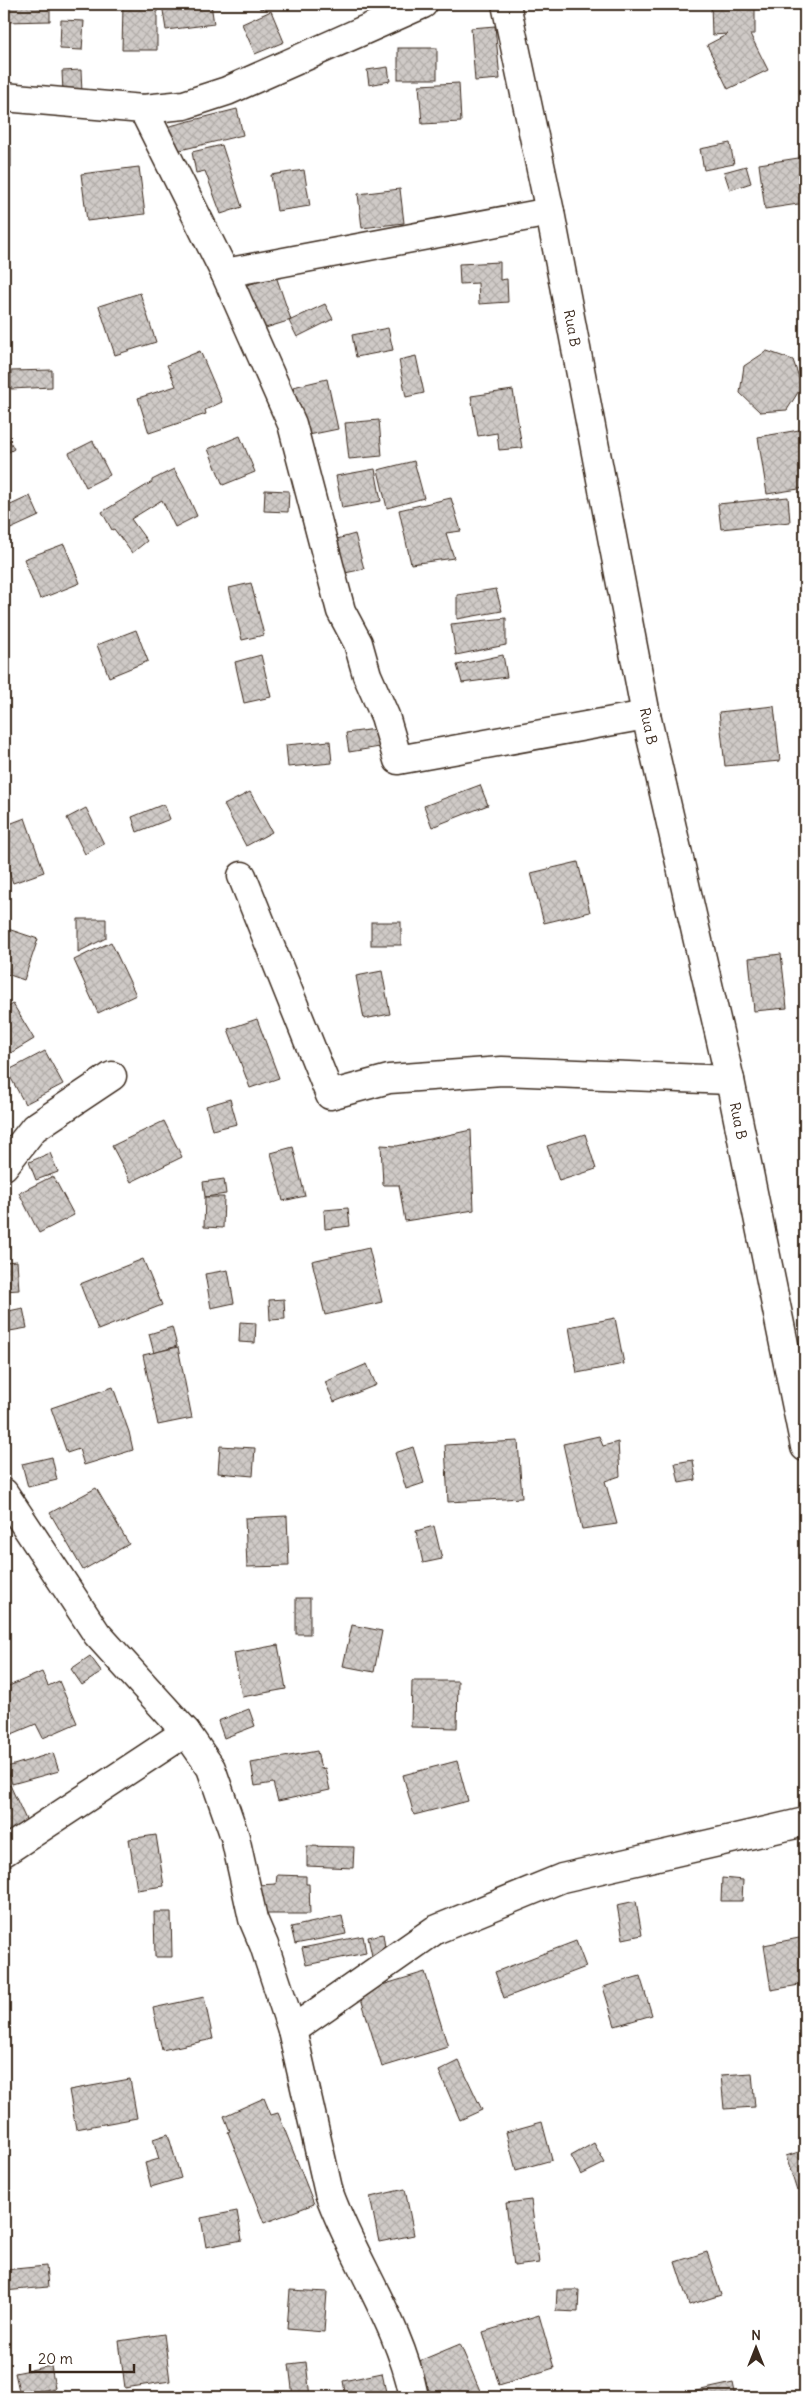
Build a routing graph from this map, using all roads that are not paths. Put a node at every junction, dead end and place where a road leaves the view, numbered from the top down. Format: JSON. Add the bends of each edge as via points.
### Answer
{"nodes":[{"id":1,"x":423,"y":4,"type":"edge"},
{"id":2,"x":506,"y":4,"type":"edge"},
{"id":3,"x":4,"y":97,"type":"edge"},
{"id":4,"x":143,"y":110,"type":"junction"},
{"id":5,"x":550,"y":212,"type":"junction"},
{"id":6,"x":225,"y":273,"type":"junction"},
{"id":7,"x":646,"y":715,"type":"junction"},
{"id":8,"x":242,"y":876,"type":"dead end"},
{"id":9,"x":112,"y":1076,"type":"dead end"},
{"id":10,"x":730,"y":1080,"type":"junction"},
{"id":11,"x":4,"y":1166,"type":"edge"},
{"id":12,"x":805,"y":1447,"type":"edge"},
{"id":13,"x":4,"y":1493,"type":"edge"},
{"id":14,"x":186,"y":1732,"type":"junction"},
{"id":15,"x":805,"y":1822,"type":"edge"},
{"id":16,"x":4,"y":1852,"type":"edge"},
{"id":17,"x":292,"y":2030,"type":"junction"},
{"id":18,"x":414,"y":2397,"type":"edge"}],
"edges":[{"from":1,"to":4,"type":"street","via":[[227,91],[184,105]]},
{"from":2,"to":5,"type":"street","name":"Rua B"},
{"from":3,"to":4,"type":"street"},
{"from":4,"to":6,"type":"street"},
{"from":5,"to":6,"type":"street"},
{"from":5,"to":7,"type":"street","name":"Rua B"},
{"from":6,"to":7,"type":"street","via":[[292,424],[341,611],[358,643],[398,760]]},
{"from":7,"to":10,"type":"street","name":"Rua B"},
{"from":8,"to":10,"type":"street","via":[[330,1095],[389,1079],[502,1071]]},
{"from":9,"to":11,"type":"street","via":[[34,1128]]},
{"from":10,"to":12,"type":"street","name":"Rua B"},
{"from":13,"to":14,"type":"street","via":[[97,1634]]},
{"from":14,"to":16,"type":"street"},
{"from":14,"to":17,"type":"street","via":[[211,1768],[232,1828],[253,1919]]},
{"from":15,"to":17,"type":"street","via":[[562,1878],[435,1930]]},
{"from":17,"to":18,"type":"street","via":[[329,2194],[390,2323]]}]}
